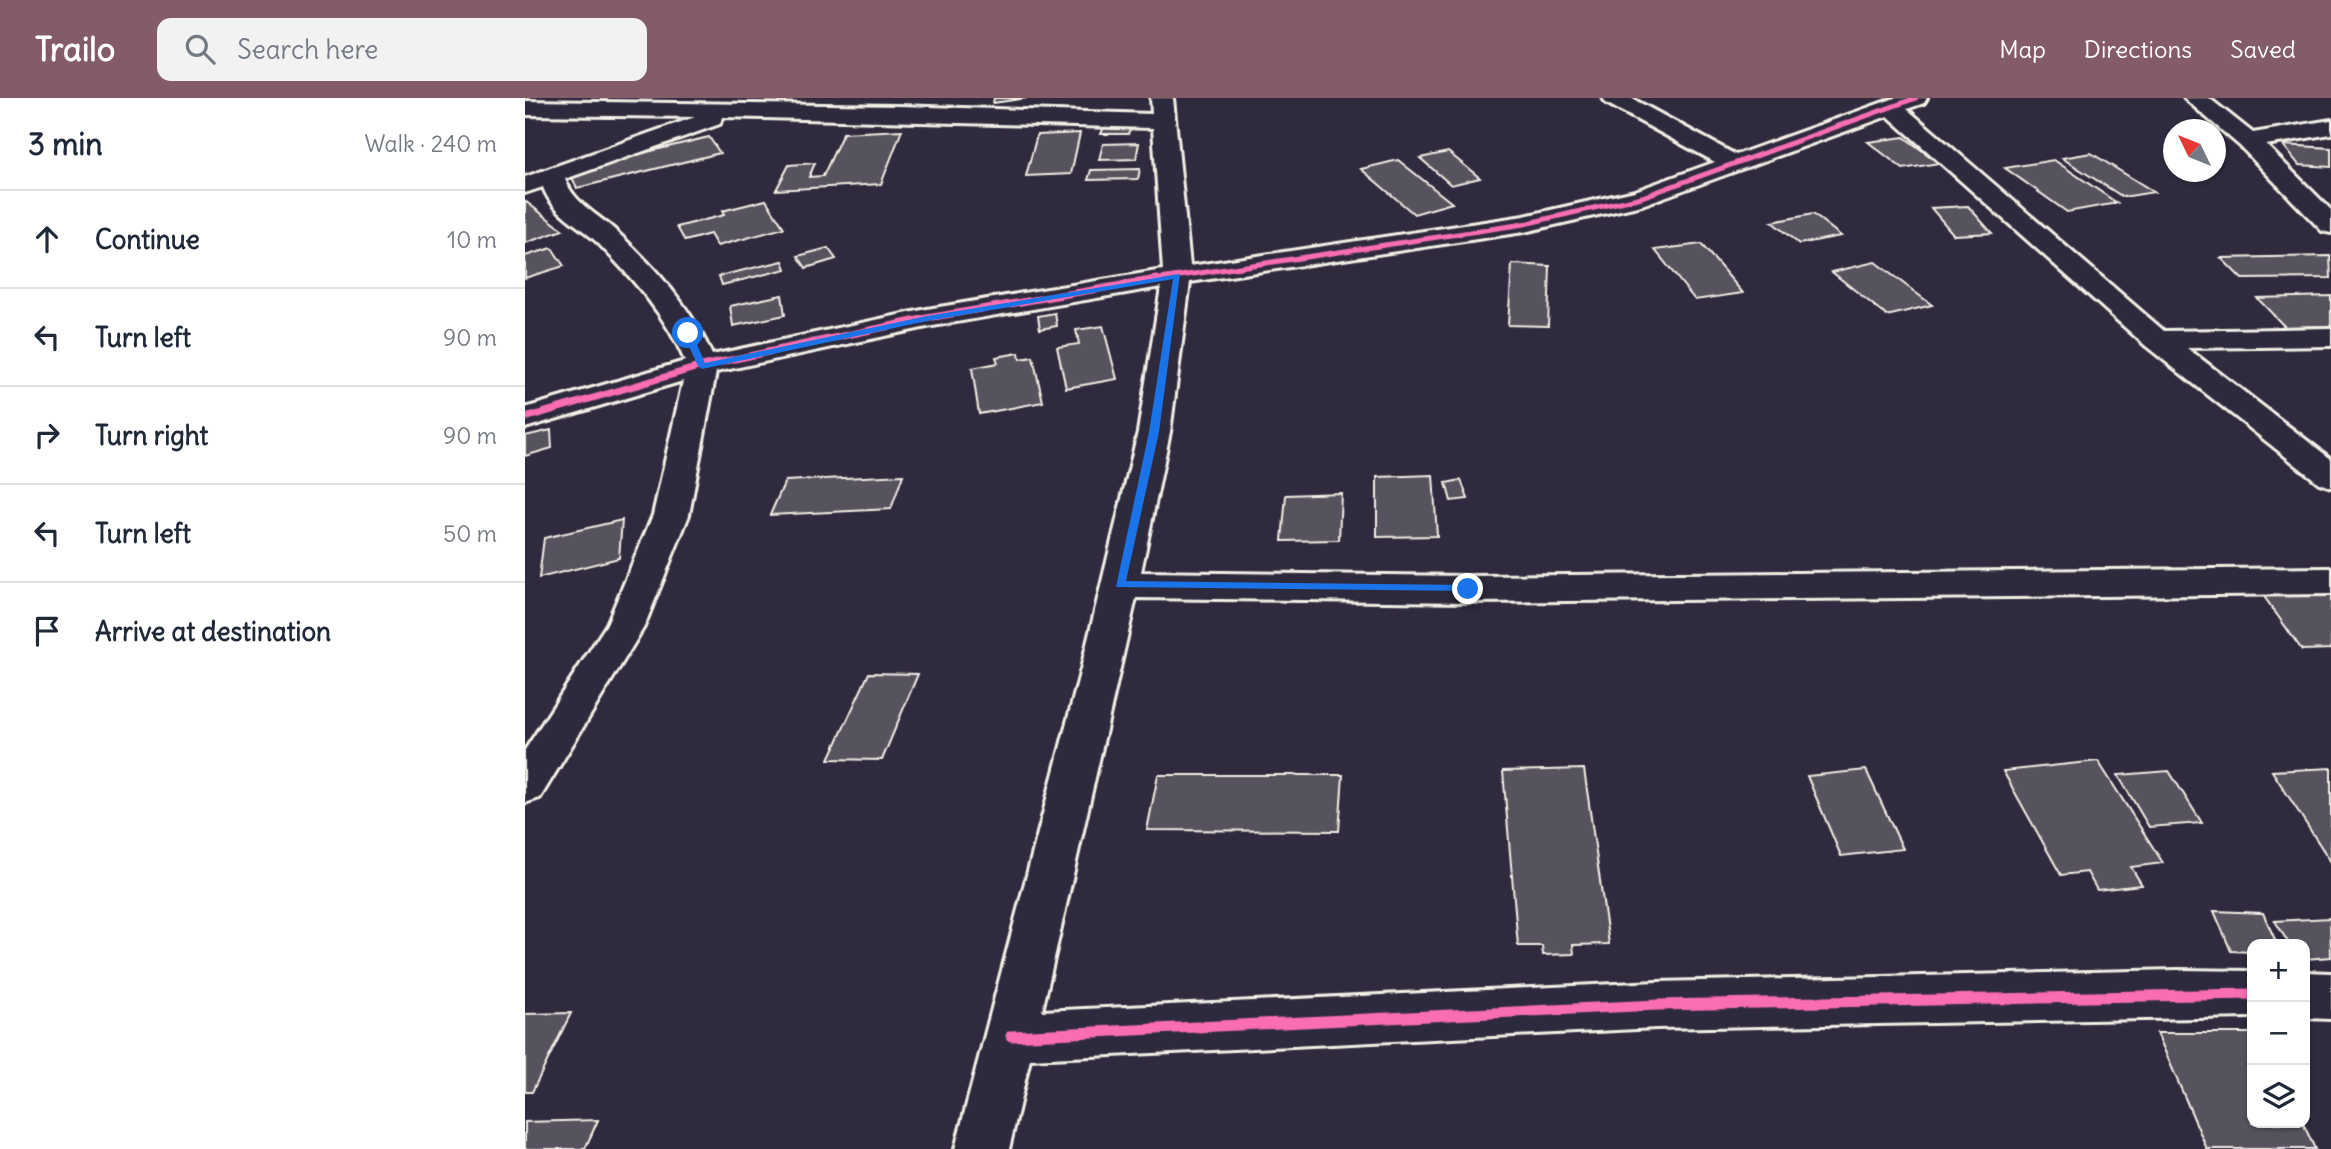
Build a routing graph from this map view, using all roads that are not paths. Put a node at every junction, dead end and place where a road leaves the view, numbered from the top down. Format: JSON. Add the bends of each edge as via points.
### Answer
{"nodes":[{"id":1,"x":1614,"y":98,"type":"edge"},
{"id":2,"x":2195,"y":98,"type":"edge"},
{"id":3,"x":628,"y":103,"type":"edge"},
{"id":4,"x":1903,"y":103,"type":"edge"},
{"id":5,"x":899,"y":105,"type":"edge"},
{"id":6,"x":525,"y":108,"type":"edge"},
{"id":7,"x":1163,"y":109,"type":"edge"},
{"id":8,"x":737,"y":111,"type":"junction"},
{"id":9,"x":2331,"y":127,"type":"edge"},
{"id":10,"x":2248,"y":141,"type":"junction"},
{"id":11,"x":1732,"y":162,"type":"junction"},
{"id":12,"x":538,"y":180,"type":"edge"},
{"id":13,"x":2331,"y":225,"type":"edge"},
{"id":14,"x":1177,"y":275,"type":"junction"},
{"id":15,"x":2331,"y":337,"type":"edge"},
{"id":16,"x":2157,"y":340,"type":"junction"},
{"id":17,"x":702,"y":366,"type":"junction"},
{"id":18,"x":525,"y":418,"type":"edge"},
{"id":19,"x":2331,"y":476,"type":"edge"},
{"id":20,"x":2331,"y":581,"type":"edge"},
{"id":21,"x":1120,"y":584,"type":"junction"},
{"id":22,"x":525,"y":786,"type":"edge"},
{"id":23,"x":2247,"y":994,"type":"edge"},
{"id":24,"x":2310,"y":995,"type":"edge"},
{"id":25,"x":2331,"y":996,"type":"edge"},
{"id":26,"x":1011,"y":1036,"type":"junction"},
{"id":27,"x":982,"y":1149,"type":"edge"}],
"edges":[{"from":1,"to":11,"type":"street"},
{"from":2,"to":10,"type":"street"},
{"from":3,"to":6,"type":"street"},
{"from":3,"to":8,"type":"street"},
{"from":4,"to":11,"type":"street"},
{"from":4,"to":16,"type":"street"},
{"from":5,"to":7,"type":"street"},
{"from":5,"to":8,"type":"street"},
{"from":7,"to":14,"type":"street"},
{"from":8,"to":12,"type":"street"},
{"from":9,"to":10,"type":"street"},
{"from":10,"to":13,"type":"street"},
{"from":11,"to":14,"type":"street","via":[[1642,197],[1524,224]]},
{"from":12,"to":17,"type":"street","via":[[607,237],[656,290],[688,333]]},
{"from":14,"to":17,"type":"street","via":[[927,318]]},
{"from":14,"to":21,"type":"street","via":[[1154,432]]},
{"from":15,"to":16,"type":"street"},
{"from":16,"to":19,"type":"street"},
{"from":17,"to":18,"type":"street"},
{"from":17,"to":22,"type":"street","via":[[671,516],[630,614]]},
{"from":20,"to":21,"type":"street","via":[[1468,589]]},
{"from":21,"to":26,"type":"street"},
{"from":23,"to":26,"type":"street","via":[[1657,1006]]},
{"from":24,"to":25,"type":"street"},
{"from":26,"to":27,"type":"street"}]}
